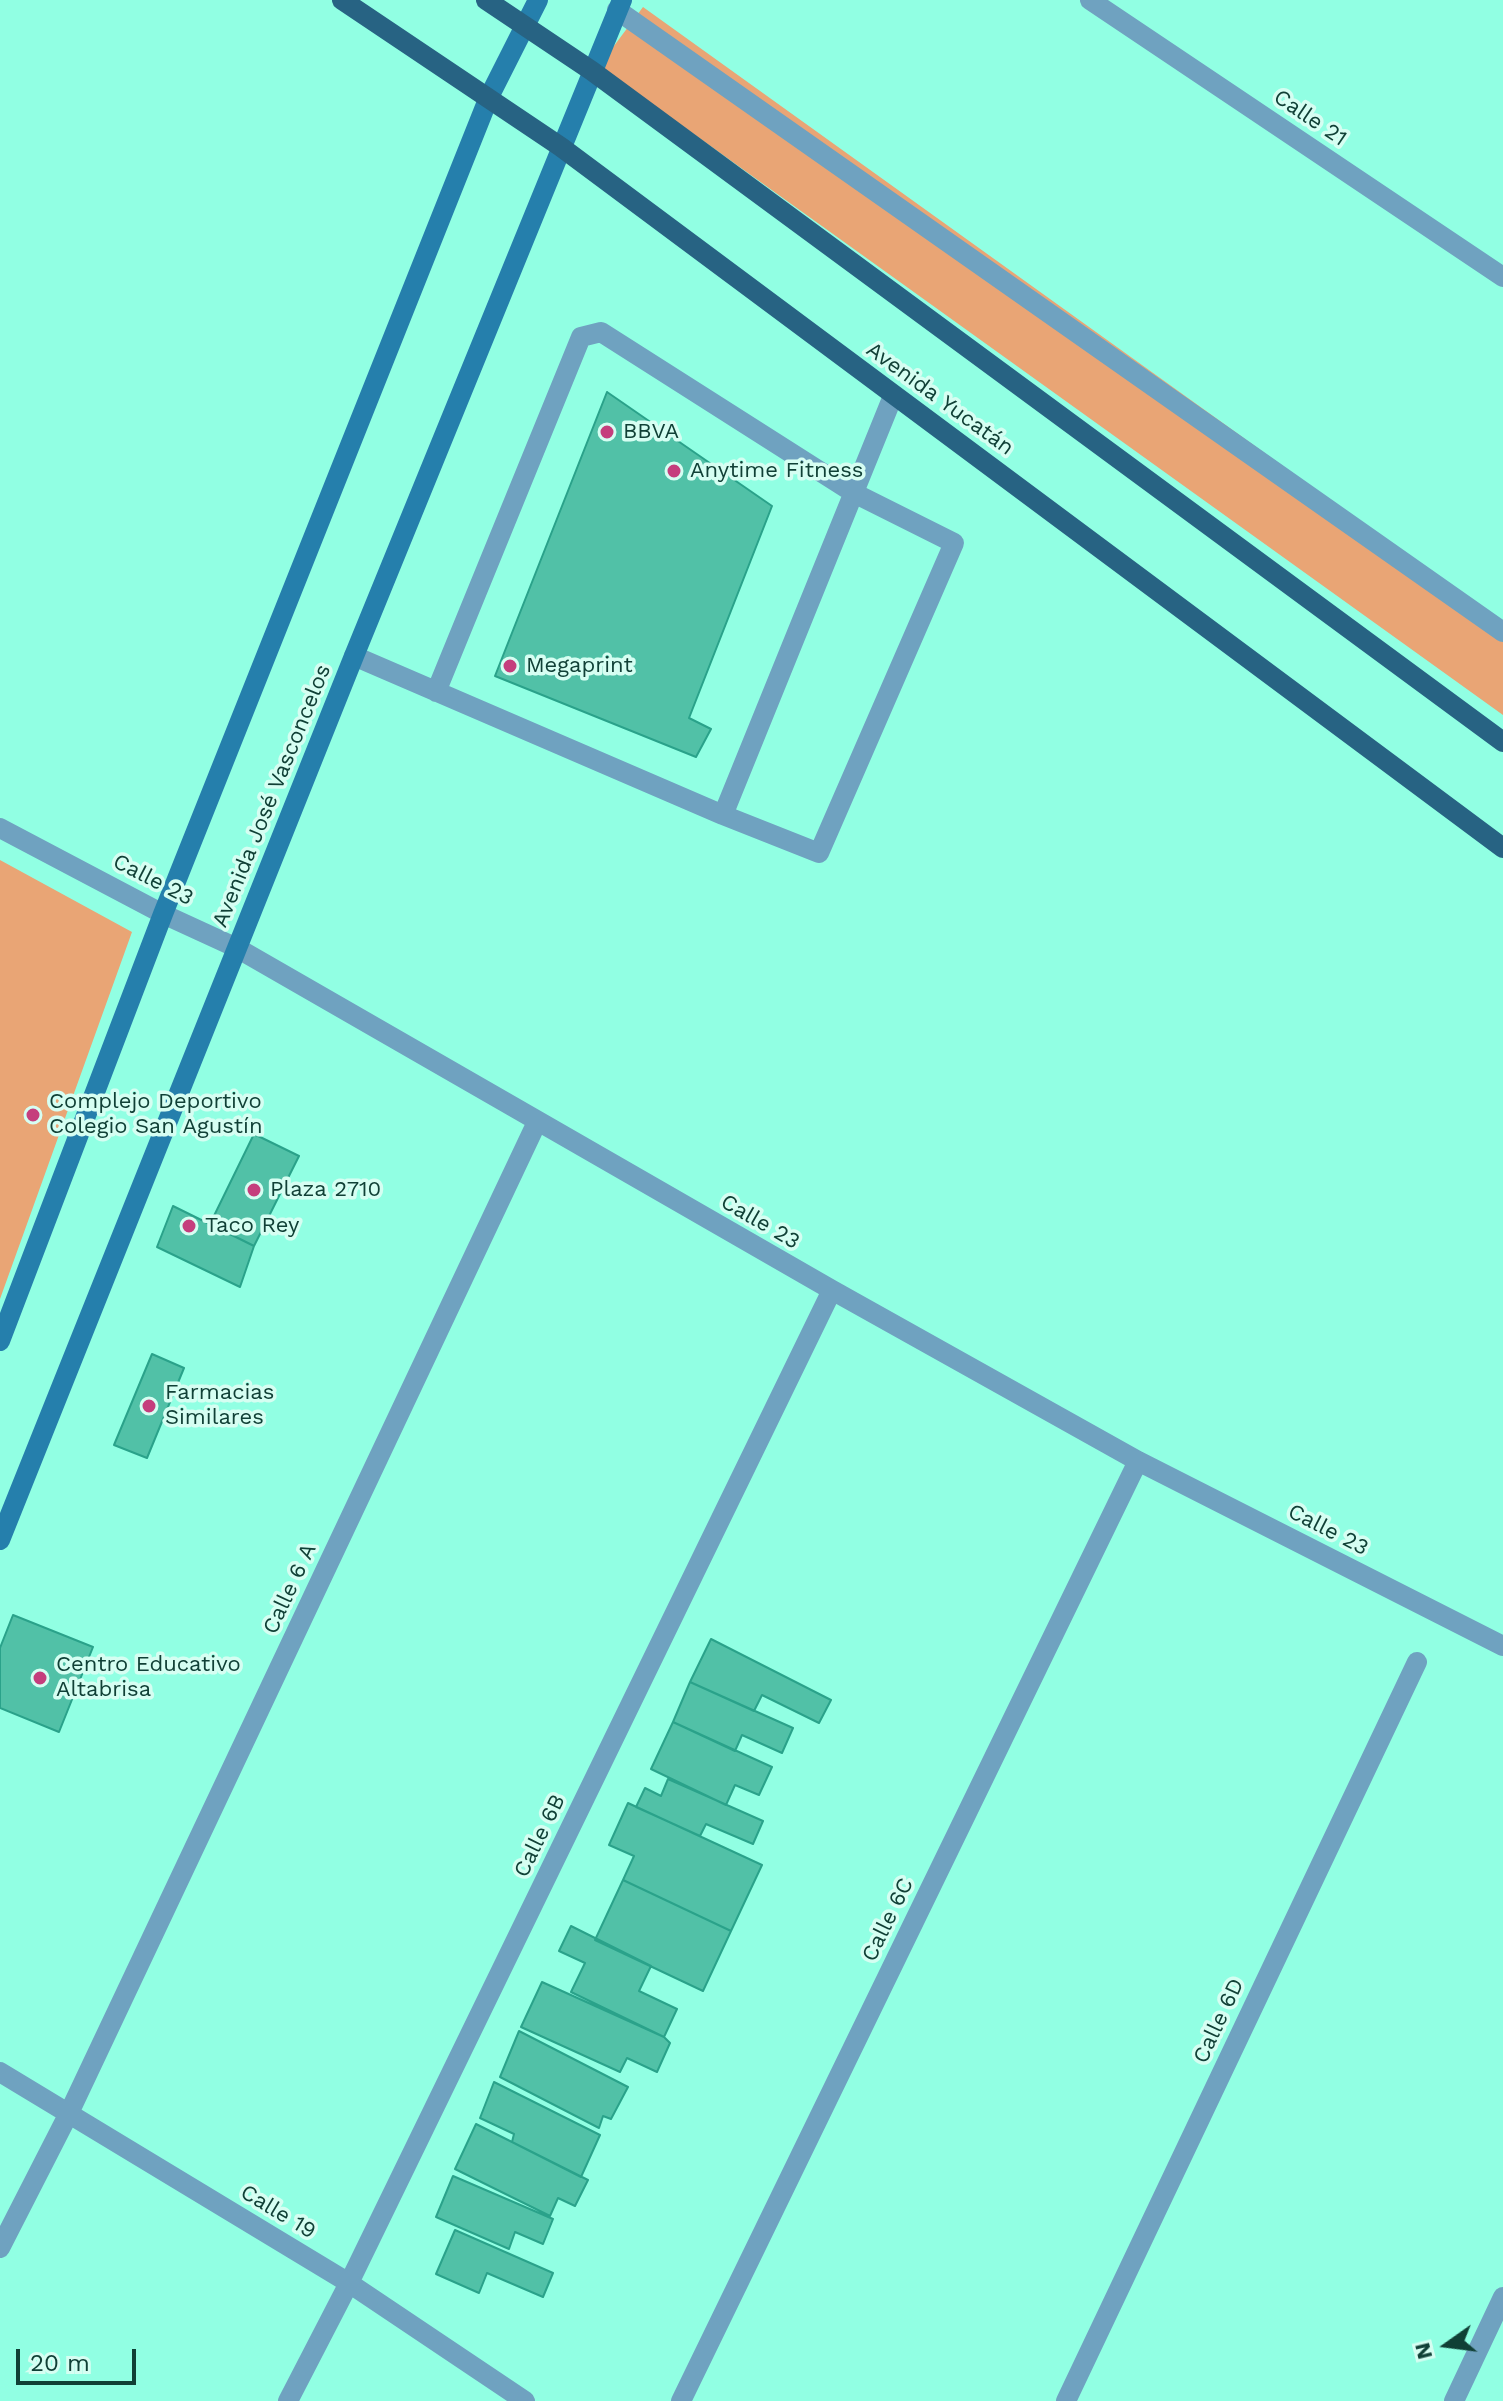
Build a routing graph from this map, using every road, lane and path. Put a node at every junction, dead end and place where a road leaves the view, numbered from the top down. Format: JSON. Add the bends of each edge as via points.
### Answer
{"nodes":[{"id":1,"x":342,"y":0,"type":"edge"},
{"id":2,"x":486,"y":0,"type":"edge"},
{"id":3,"x":538,"y":0,"type":"edge"},
{"id":4,"x":1090,"y":0,"type":"edge"},
{"id":5,"x":619,"y":5,"type":"edge"},
{"id":6,"x":525,"y":26,"type":"junction"},
{"id":7,"x":592,"y":71,"type":"junction"},
{"id":8,"x":489,"y":97,"type":"junction"},
{"id":9,"x":561,"y":147,"type":"junction"},
{"id":10,"x":1503,"y":277,"type":"edge"},
{"id":11,"x":893,"y":396,"type":"junction"},
{"id":12,"x":854,"y":493,"type":"junction"},
{"id":13,"x":1503,"y":632,"type":"edge"},
{"id":14,"x":354,"y":656,"type":"junction"},
{"id":15,"x":436,"y":692,"type":"junction"},
{"id":16,"x":1503,"y":742,"type":"edge"},
{"id":17,"x":723,"y":815,"type":"junction"},
{"id":18,"x":0,"y":828,"type":"edge"},
{"id":19,"x":1503,"y":848,"type":"edge"},
{"id":20,"x":163,"y":914,"type":"junction"},
{"id":21,"x":237,"y":948,"type":"junction"},
{"id":22,"x":537,"y":1122,"type":"junction"},
{"id":23,"x":832,"y":1290,"type":"junction"},
{"id":24,"x":0,"y":1341,"type":"edge"},
{"id":25,"x":1138,"y":1461,"type":"junction"},
{"id":26,"x":0,"y":1540,"type":"edge"},
{"id":27,"x":1503,"y":1646,"type":"edge"},
{"id":28,"x":1417,"y":1662,"type":"dead end"},
{"id":29,"x":0,"y":2072,"type":"edge"},
{"id":30,"x":69,"y":2113,"type":"junction"},
{"id":31,"x":0,"y":2248,"type":"edge"},
{"id":32,"x":349,"y":2283,"type":"junction"},
{"id":33,"x":1503,"y":2297,"type":"edge"},
{"id":34,"x":288,"y":2401,"type":"edge"},
{"id":35,"x":525,"y":2401,"type":"edge"},
{"id":36,"x":681,"y":2401,"type":"edge"},
{"id":37,"x":1066,"y":2401,"type":"edge"},
{"id":38,"x":1454,"y":2401,"type":"edge"}],
"edges":[{"from":1,"to":8,"type":"main road","name":"Avenida Yucatán"},
{"from":2,"to":6,"type":"main road"},
{"from":3,"to":6,"type":"main road"},
{"from":4,"to":10,"type":"street","name":"Calle 21"},
{"from":5,"to":7,"type":"main road","name":"Avenida José Vasconcelos"},
{"from":5,"to":13,"type":"street"},
{"from":6,"to":7,"type":"main road"},
{"from":6,"to":8,"type":"main road"},
{"from":7,"to":9,"type":"main road","name":"Avenida José Vasconcelos"},
{"from":7,"to":16,"type":"main road"},
{"from":8,"to":9,"type":"main road","name":"Avenida Yucatán"},
{"from":8,"to":20,"type":"main road"},
{"from":9,"to":11,"type":"main road","name":"Avenida Yucatán"},
{"from":9,"to":14,"type":"main road","name":"Avenida José Vasconcelos"},
{"from":11,"to":12,"type":"street"},
{"from":11,"to":19,"type":"main road","name":"Avenida Yucatán"},
{"from":12,"to":15,"type":"street","via":[[601,332],[581,337]]},
{"from":12,"to":17,"type":"street"},
{"from":12,"to":17,"type":"street","via":[[954,543],[819,853]]},
{"from":14,"to":15,"type":"street"},
{"from":14,"to":21,"type":"main road","name":"Avenida José Vasconcelos"},
{"from":15,"to":17,"type":"street"},
{"from":18,"to":20,"type":"street","name":"Calle 23"},
{"from":20,"to":21,"type":"street","name":"Calle 23"},
{"from":20,"to":24,"type":"main road"},
{"from":21,"to":22,"type":"street","name":"Calle 23"},
{"from":21,"to":26,"type":"main road","name":"Avenida José Vasconcelos"},
{"from":22,"to":23,"type":"street","name":"Calle 23"},
{"from":22,"to":30,"type":"street","name":"Calle 6 A"},
{"from":23,"to":25,"type":"street","name":"Calle 23"},
{"from":23,"to":32,"type":"street","name":"Calle 6B"},
{"from":25,"to":27,"type":"street","name":"Calle 23"},
{"from":25,"to":36,"type":"street","name":"Calle 6C"},
{"from":28,"to":37,"type":"street","name":"Calle 6D"},
{"from":29,"to":30,"type":"street","name":"Calle 19"},
{"from":30,"to":31,"type":"street","name":"Calle 6 A"},
{"from":30,"to":32,"type":"street","name":"Calle 19"},
{"from":32,"to":34,"type":"street","name":"Calle 6B"},
{"from":32,"to":35,"type":"street","name":"Calle 19"},
{"from":33,"to":38,"type":"street"}]}
